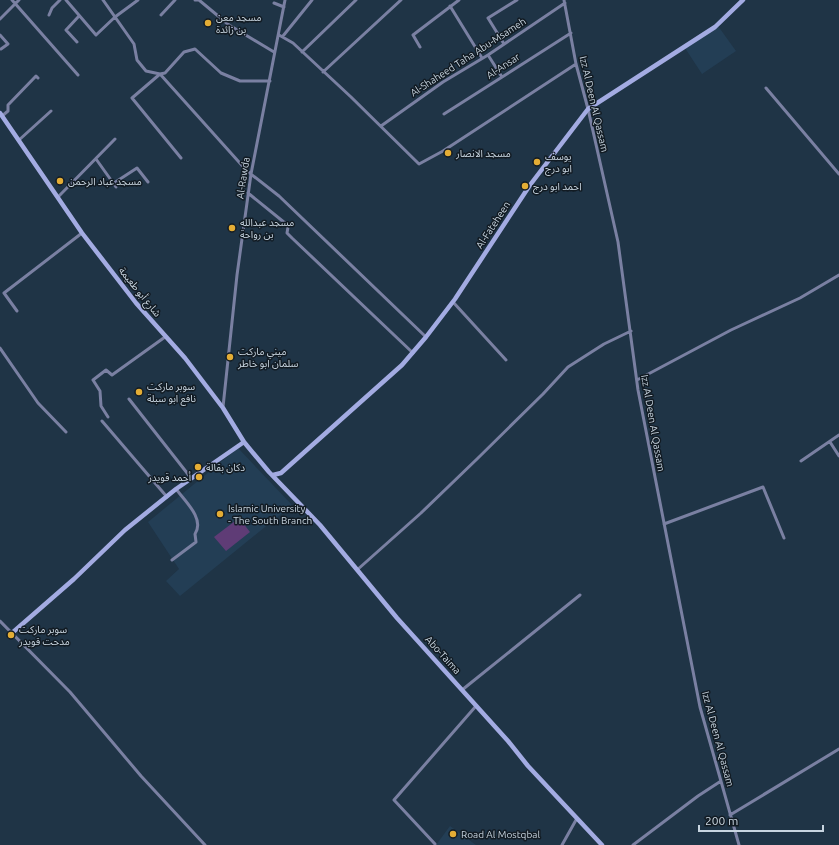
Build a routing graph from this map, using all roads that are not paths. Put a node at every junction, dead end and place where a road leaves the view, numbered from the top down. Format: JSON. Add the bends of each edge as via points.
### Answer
{"nodes":[{"id":1,"x":12,"y":0,"type":"edge"},
{"id":2,"x":19,"y":0,"type":"edge"},
{"id":3,"x":60,"y":0,"type":"edge"},
{"id":4,"x":66,"y":0,"type":"edge"},
{"id":5,"x":103,"y":0,"type":"edge"},
{"id":6,"x":138,"y":0,"type":"edge"},
{"id":7,"x":175,"y":0,"type":"edge"},
{"id":8,"x":195,"y":0,"type":"edge"},
{"id":9,"x":285,"y":0,"type":"edge"},
{"id":10,"x":312,"y":0,"type":"edge"},
{"id":11,"x":356,"y":0,"type":"edge"},
{"id":12,"x":401,"y":0,"type":"edge"},
{"id":13,"x":459,"y":0,"type":"edge"},
{"id":14,"x":517,"y":0,"type":"edge"},
{"id":15,"x":743,"y":0,"type":"edge"},
{"id":16,"x":564,"y":1,"type":"edge"},
{"id":17,"x":274,"y":3,"type":"dead end"},
{"id":18,"x":15,"y":4,"type":"junction"},
{"id":19,"x":284,"y":6,"type":"junction"},
{"id":20,"x":450,"y":6,"type":"junction"},
{"id":21,"x":48,"y":15,"type":"dead end"},
{"id":22,"x":79,"y":16,"type":"junction"},
{"id":23,"x":160,"y":16,"type":"dead end"},
{"id":24,"x":115,"y":17,"type":"junction"},
{"id":25,"x":0,"y":20,"type":"edge"},
{"id":26,"x":571,"y":33,"type":"junction"},
{"id":27,"x":0,"y":35,"type":"edge"},
{"id":28,"x":281,"y":36,"type":"junction"},
{"id":29,"x":77,"y":42,"type":"dead end"},
{"id":30,"x":504,"y":44,"type":"junction"},
{"id":31,"x":420,"y":47,"type":"dead end"},
{"id":32,"x":1,"y":49,"type":"dead end"},
{"id":33,"x":274,"y":52,"type":"junction"},
{"id":34,"x":302,"y":52,"type":"junction"},
{"id":35,"x":488,"y":55,"type":"junction"},
{"id":36,"x":482,"y":58,"type":"junction"},
{"id":37,"x":576,"y":64,"type":"junction"},
{"id":38,"x":323,"y":72,"type":"junction"},
{"id":39,"x":160,"y":74,"type":"junction"},
{"id":40,"x":78,"y":75,"type":"dead end"},
{"id":41,"x":502,"y":77,"type":"junction"},
{"id":42,"x":38,"y":78,"type":"dead end"},
{"id":43,"x":270,"y":81,"type":"junction"},
{"id":44,"x":766,"y":88,"type":"dead end"},
{"id":45,"x":588,"y":109,"type":"junction"},
{"id":46,"x":51,"y":111,"type":"dead end"},
{"id":47,"x":444,"y":114,"type":"dead end"},
{"id":48,"x":2,"y":118,"type":"edge"},
{"id":49,"x":381,"y":126,"type":"junction"},
{"id":50,"x":116,"y":139,"type":"dead end"},
{"id":51,"x":19,"y":140,"type":"junction"},
{"id":52,"x":181,"y":158,"type":"dead end"},
{"id":53,"x":96,"y":159,"type":"junction"},
{"id":54,"x":839,"y":167,"type":"edge"},
{"id":55,"x":836,"y":170,"type":"junction"},
{"id":56,"x":251,"y":174,"type":"junction"},
{"id":57,"x":839,"y":174,"type":"edge"},
{"id":58,"x":148,"y":182,"type":"dead end"},
{"id":59,"x":114,"y":184,"type":"junction"},
{"id":60,"x":116,"y":187,"type":"dead end"},
{"id":61,"x":248,"y":193,"type":"junction"},
{"id":62,"x":58,"y":197,"type":"junction"},
{"id":63,"x":82,"y":233,"type":"junction"},
{"id":64,"x":839,"y":275,"type":"edge"},
{"id":65,"x":453,"y":302,"type":"junction"},
{"id":66,"x":17,"y":311,"type":"dead end"},
{"id":67,"x":630,"y":331,"type":"junction"},
{"id":68,"x":165,"y":337,"type":"junction"},
{"id":69,"x":426,"y":337,"type":"junction"},
{"id":70,"x":0,"y":348,"type":"edge"},
{"id":71,"x":413,"y":353,"type":"junction"},
{"id":72,"x":506,"y":360,"type":"dead end"},
{"id":73,"x":637,"y":380,"type":"junction"},
{"id":74,"x":129,"y":399,"type":"dead end"},
{"id":75,"x":223,"y":408,"type":"junction"},
{"id":76,"x":108,"y":417,"type":"dead end"},
{"id":77,"x":102,"y":421,"type":"dead end"},
{"id":78,"x":66,"y":432,"type":"dead end"},
{"id":79,"x":839,"y":435,"type":"edge"},
{"id":80,"x":244,"y":442,"type":"junction"},
{"id":81,"x":830,"y":442,"type":"junction"},
{"id":82,"x":839,"y":456,"type":"edge"},
{"id":83,"x":801,"y":461,"type":"dead end"},
{"id":84,"x":273,"y":475,"type":"junction"},
{"id":85,"x":191,"y":478,"type":"junction"},
{"id":86,"x":176,"y":489,"type":"junction"},
{"id":87,"x":167,"y":497,"type":"junction"},
{"id":88,"x":664,"y":524,"type":"junction"},
{"id":89,"x":784,"y":538,"type":"dead end"},
{"id":90,"x":172,"y":560,"type":"dead end"},
{"id":91,"x":357,"y":570,"type":"junction"},
{"id":92,"x":580,"y":595,"type":"dead end"},
{"id":93,"x":0,"y":621,"type":"edge"},
{"id":94,"x":12,"y":633,"type":"junction"},
{"id":95,"x":462,"y":690,"type":"junction"},
{"id":96,"x":476,"y":706,"type":"junction"},
{"id":97,"x":839,"y":749,"type":"edge"},
{"id":98,"x":721,"y":781,"type":"junction"},
{"id":99,"x":730,"y":815,"type":"junction"},
{"id":100,"x":576,"y":820,"type":"junction"},
{"id":101,"x":435,"y":844,"type":"dead end"},
{"id":102,"x":205,"y":845,"type":"edge"},
{"id":103,"x":562,"y":845,"type":"edge"},
{"id":104,"x":602,"y":845,"type":"edge"},
{"id":105,"x":633,"y":845,"type":"edge"},
{"id":106,"x":739,"y":845,"type":"edge"}],
"edges":[{"from":1,"to":18,"type":"street"},
{"from":2,"to":18,"type":"street"},
{"from":3,"to":21,"type":"street"},
{"from":4,"to":22,"type":"street"},
{"from":5,"to":24,"type":"street"},
{"from":6,"to":24,"type":"street"},
{"from":7,"to":23,"type":"street"},
{"from":8,"to":33,"type":"street","via":[[199,0],[229,25]]},
{"from":9,"to":19,"type":"street","name":"Al-Rawda"},
{"from":10,"to":28,"type":"street"},
{"from":11,"to":34,"type":"street"},
{"from":12,"to":38,"type":"street"},
{"from":13,"to":20,"type":"street"},
{"from":14,"to":30,"type":"street","via":[[488,18]]},
{"from":15,"to":45,"type":"street","name":"Al-Fateheen","via":[[715,27]]},
{"from":16,"to":26,"type":"street","name":"Izz Al Deen Al Qassam"},
{"from":16,"to":30,"type":"street","name":"Al-Shaheed Taha Abu-Msameh"},
{"from":17,"to":19,"type":"street"},
{"from":18,"to":25,"type":"street"},
{"from":18,"to":40,"type":"street"},
{"from":19,"to":28,"type":"street","name":"Al-Rawda"},
{"from":20,"to":31,"type":"street","via":[[412,35]]},
{"from":20,"to":36,"type":"street"},
{"from":22,"to":24,"type":"street","via":[[96,35]]},
{"from":22,"to":29,"type":"street","via":[[66,30]]},
{"from":24,"to":39,"type":"street","via":[[134,44],[137,60],[146,71]]},
{"from":26,"to":37,"type":"street","name":"Izz Al Deen Al Qassam"},
{"from":26,"to":41,"type":"street","name":"Al-Ansar"},
{"from":27,"to":32,"type":"street","via":[[8,44]]},
{"from":28,"to":33,"type":"street","name":"Al-Rawda"},
{"from":28,"to":34,"type":"street"},
{"from":30,"to":35,"type":"street","name":"Al-Shaheed Taha Abu-Msameh"},
{"from":33,"to":43,"type":"street","name":"Al-Rawda"},
{"from":34,"to":38,"type":"street"},
{"from":35,"to":36,"type":"street","name":"Al-Shaheed Taha Abu-Msameh"},
{"from":35,"to":41,"type":"street"},
{"from":36,"to":49,"type":"street","name":"Al-Shaheed Taha Abu-Msameh"},
{"from":37,"to":45,"type":"street","name":"Izz Al Deen Al Qassam"},
{"from":37,"to":49,"type":"street","via":[[419,164]]},
{"from":38,"to":49,"type":"street"},
{"from":39,"to":43,"type":"street","via":[[165,73],[184,52],[195,49],[221,74],[240,81]]},
{"from":39,"to":52,"type":"street","via":[[132,98]]},
{"from":39,"to":56,"type":"street"},
{"from":41,"to":47,"type":"street","name":"Al-Ansar"},
{"from":42,"to":48,"type":"street","via":[[36,76],[8,105],[8,111]]},
{"from":43,"to":56,"type":"street","name":"Al-Rawda"},
{"from":44,"to":55,"type":"street"},
{"from":45,"to":65,"type":"street","name":"Al-Fateheen","via":[[530,185]]},
{"from":45,"to":67,"type":"street","name":"Izz Al Deen Al Qassam","via":[[618,242]]},
{"from":46,"to":51,"type":"street"},
{"from":48,"to":51,"type":"street","name":"شارع أبو طعيمة"},
{"from":50,"to":53,"type":"street"},
{"from":51,"to":62,"type":"street","name":"شارع أبو طعيمة"},
{"from":53,"to":59,"type":"street"},
{"from":53,"to":62,"type":"street"},
{"from":54,"to":55,"type":"street"},
{"from":55,"to":57,"type":"street"},
{"from":56,"to":61,"type":"street","name":"Al-Rawda"},
{"from":56,"to":69,"type":"street","via":[[279,196]]},
{"from":58,"to":59,"type":"street","via":[[137,168]]},
{"from":59,"to":60,"type":"street"},
{"from":61,"to":71,"type":"street","via":[[285,223],[288,227],[287,233]]},
{"from":61,"to":75,"type":"street","name":"Al-Rawda"},
{"from":62,"to":63,"type":"street","name":"شارع أبو طعيمة"},
{"from":63,"to":66,"type":"street","via":[[4,293]]},
{"from":63,"to":68,"type":"street","name":"شارع أبو طعيمة"},
{"from":64,"to":73,"type":"street","via":[[800,298],[731,330]]},
{"from":65,"to":69,"type":"street","name":"Al-Fateheen"},
{"from":65,"to":72,"type":"street"},
{"from":67,"to":73,"type":"street","name":"Izz Al Deen Al Qassam"},
{"from":67,"to":91,"type":"street","via":[[568,367],[477,459]]},
{"from":68,"to":75,"type":"street","name":"شارع أبو طعيمة","via":[[185,358]]},
{"from":68,"to":76,"type":"street","via":[[112,375],[106,370],[93,380],[100,391],[101,406]]},
{"from":69,"to":71,"type":"street","name":"Al-Fateheen"},
{"from":70,"to":78,"type":"street","via":[[38,402]]},
{"from":71,"to":84,"type":"street","name":"Al-Fateheen","via":[[281,473]]},
{"from":73,"to":88,"type":"street","name":"Izz Al Deen Al Qassam"},
{"from":74,"to":85,"type":"street"},
{"from":75,"to":80,"type":"street","name":"شارع أبو طعيمة"},
{"from":77,"to":87,"type":"street"},
{"from":79,"to":81,"type":"street"},
{"from":80,"to":84,"type":"street","name":"شارع أبو طعيمة"},
{"from":80,"to":85,"type":"street"},
{"from":81,"to":82,"type":"street"},
{"from":81,"to":83,"type":"street"},
{"from":84,"to":91,"type":"street","name":"Abo-Taima","via":[[320,524]]},
{"from":85,"to":86,"type":"street"},
{"from":86,"to":87,"type":"street"},
{"from":86,"to":90,"type":"street","via":[[198,519],[199,528],[195,534],[196,542]]},
{"from":87,"to":94,"type":"street","via":[[125,530]]},
{"from":88,"to":89,"type":"street","via":[[763,486]]},
{"from":88,"to":98,"type":"street","name":"Izz Al Deen Al Qassam","via":[[700,707]]},
{"from":91,"to":95,"type":"street","name":"Abo-Taima"},
{"from":92,"to":95,"type":"street"},
{"from":93,"to":94,"type":"street"},
{"from":94,"to":102,"type":"street","via":[[70,692],[141,776]]},
{"from":95,"to":96,"type":"street","name":"Abo-Taima"},
{"from":96,"to":100,"type":"street","name":"Abo-Taima"},
{"from":96,"to":101,"type":"street","via":[[394,800]]},
{"from":97,"to":99,"type":"street"},
{"from":98,"to":99,"type":"street","name":"Izz Al Deen Al Qassam"},
{"from":98,"to":105,"type":"street"},
{"from":99,"to":106,"type":"street","name":"Izz Al Deen Al Qassam"},
{"from":100,"to":103,"type":"street"},
{"from":100,"to":104,"type":"street","name":"Abo-Taima"}]}
